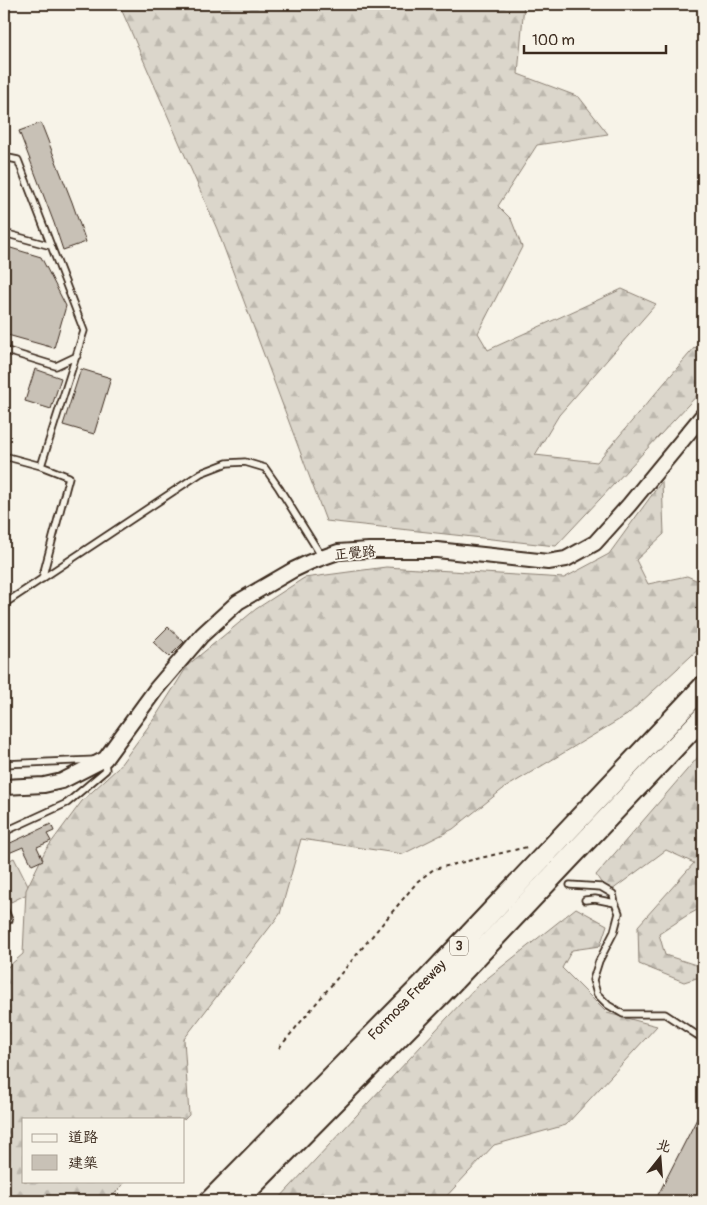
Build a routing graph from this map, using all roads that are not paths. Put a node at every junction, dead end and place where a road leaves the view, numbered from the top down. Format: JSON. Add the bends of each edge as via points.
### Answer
{"nodes":[{"id":1,"x":4,"y":157,"type":"edge"},
{"id":2,"x":4,"y":233,"type":"edge"},
{"id":3,"x":51,"y":246,"type":"junction"},
{"id":4,"x":4,"y":350,"type":"edge"},
{"id":5,"x":77,"y":356,"type":"junction"},
{"id":6,"x":703,"y":415,"type":"edge"},
{"id":7,"x":4,"y":456,"type":"edge"},
{"id":8,"x":41,"y":466,"type":"junction"},
{"id":9,"x":322,"y":557,"type":"junction"},
{"id":10,"x":42,"y":579,"type":"junction"},
{"id":11,"x":4,"y":604,"type":"edge"},
{"id":12,"x":703,"y":687,"type":"edge"},
{"id":13,"x":703,"y":717,"type":"edge"},
{"id":14,"x":105,"y":759,"type":"junction"},
{"id":15,"x":4,"y":764,"type":"edge"},
{"id":16,"x":4,"y":787,"type":"edge"},
{"id":17,"x":4,"y":832,"type":"edge"},
{"id":18,"x":570,"y":884,"type":"dead end"},
{"id":19,"x":585,"y":900,"type":"dead end"},
{"id":20,"x":615,"y":903,"type":"junction"},
{"id":21,"x":4,"y":908,"type":"edge"},
{"id":22,"x":4,"y":922,"type":"edge"},
{"id":23,"x":703,"y":1040,"type":"edge"},
{"id":24,"x":210,"y":1201,"type":"edge"},
{"id":25,"x":237,"y":1201,"type":"edge"}],
"edges":[{"from":1,"to":3,"type":"lane","via":[[18,160]]},
{"from":2,"to":3,"type":"lane"},
{"from":3,"to":5,"type":"lane","via":[[84,331]]},
{"from":4,"to":5,"type":"lane","via":[[56,366]]},
{"from":5,"to":8,"type":"lane"},
{"from":6,"to":9,"type":"street","name":"正覺路","via":[[595,543],[566,559],[548,562],[438,550],[368,550],[338,552]]},
{"from":7,"to":8,"type":"lane"},
{"from":8,"to":10,"type":"lane","via":[[69,477]]},
{"from":9,"to":10,"type":"lane","via":[[264,468],[244,462],[227,463],[201,473]]},
{"from":9,"to":14,"type":"street","name":"正覺路","via":[[238,602],[202,635],[156,689]]},
{"from":10,"to":11,"type":"lane"},
{"from":12,"to":24,"type":"highway","name":"Formosa Freeway","number":"3","via":[[427,980]]},
{"from":13,"to":25,"type":"highway","name":"Formosa Freeway","number":"3","via":[[441,994]]},
{"from":14,"to":15,"type":"lane"},
{"from":14,"to":16,"type":"street","name":"正覺路","via":[[62,781]]},
{"from":14,"to":17,"type":"lane","via":[[106,770],[67,803]]},
{"from":18,"to":20,"type":"lane","via":[[601,887],[613,894]]},
{"from":19,"to":20,"type":"lane"},
{"from":20,"to":23,"type":"lane","via":[[619,913],[614,932],[593,980],[598,994],[623,1014],[665,1014]]},
{"from":21,"to":22,"type":"lane","via":[[9,920]]}]}
